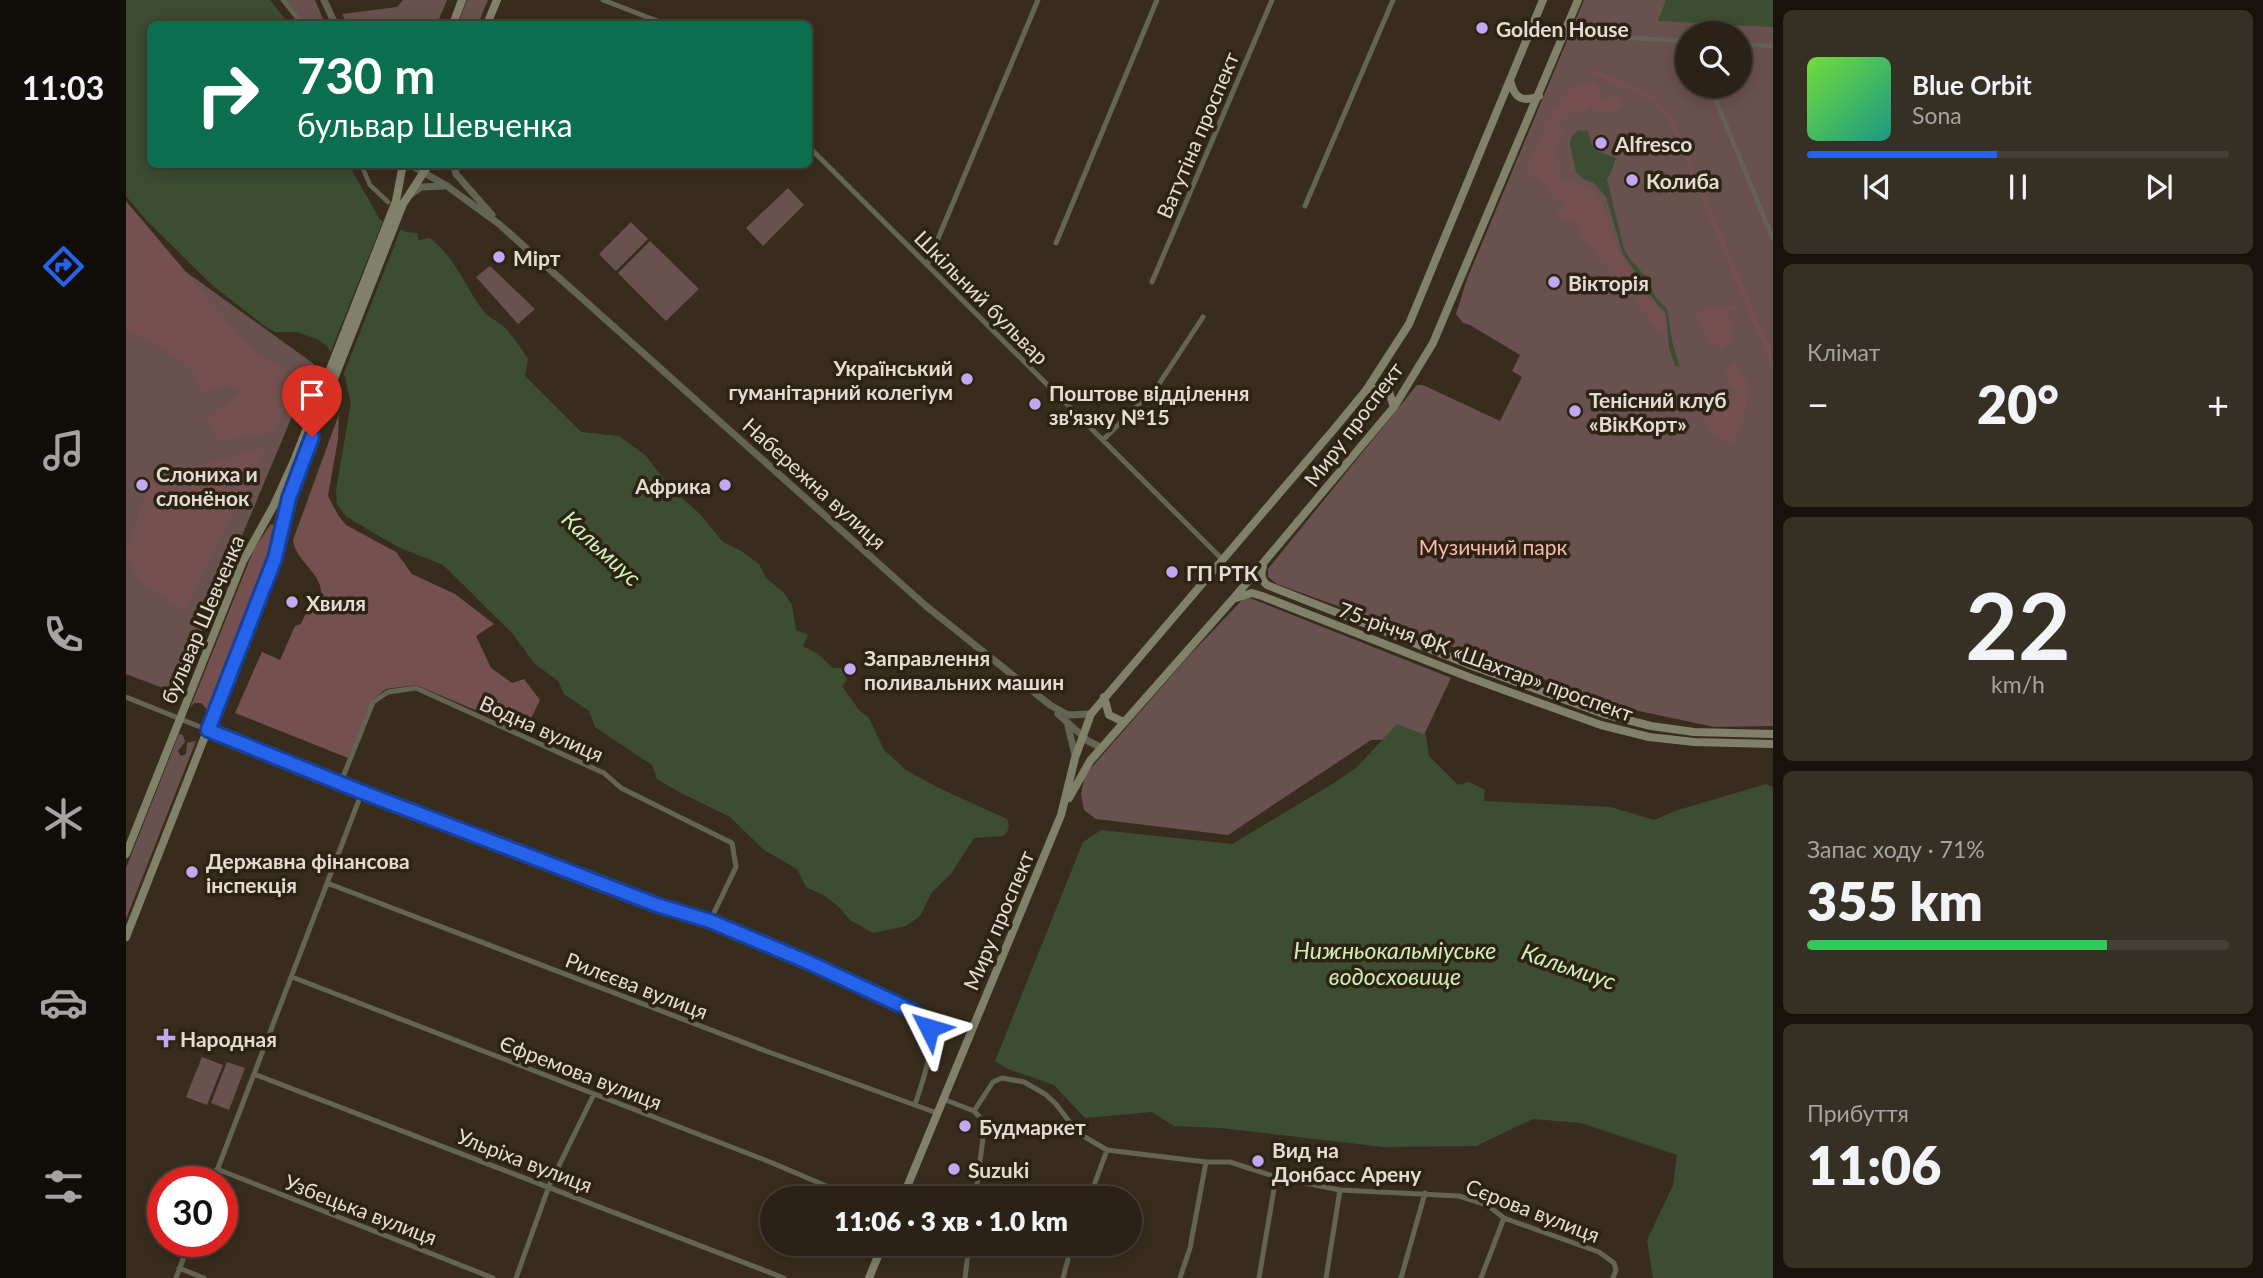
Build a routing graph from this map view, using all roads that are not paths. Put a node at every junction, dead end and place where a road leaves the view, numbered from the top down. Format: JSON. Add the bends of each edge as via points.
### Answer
{"nodes":[{"id":1,"x":283,"y":0,"type":"edge"},
{"id":2,"x":324,"y":0,"type":"edge"},
{"id":3,"x":462,"y":0,"type":"edge"},
{"id":4,"x":496,"y":0,"type":"edge"},
{"id":5,"x":603,"y":0,"type":"edge"},
{"id":6,"x":1038,"y":0,"type":"edge"},
{"id":7,"x":1157,"y":0,"type":"edge"},
{"id":8,"x":1272,"y":0,"type":"edge"},
{"id":9,"x":1393,"y":0,"type":"edge"},
{"id":10,"x":1543,"y":0,"type":"edge"},
{"id":11,"x":1578,"y":0,"type":"edge"},
{"id":12,"x":300,"y":21,"type":"edge"},
{"id":13,"x":334,"y":21,"type":"edge"},
{"id":14,"x":454,"y":21,"type":"edge"},
{"id":15,"x":488,"y":21,"type":"edge"},
{"id":16,"x":658,"y":21,"type":"edge"},
{"id":17,"x":1577,"y":35,"type":"dead end"},
{"id":18,"x":1675,"y":40,"type":"edge"},
{"id":19,"x":1752,"y":45,"type":"edge"},
{"id":20,"x":1773,"y":47,"type":"edge"},
{"id":21,"x":1510,"y":80,"type":"junction"},
{"id":22,"x":1539,"y":96,"type":"junction"},
{"id":23,"x":1715,"y":98,"type":"edge"},
{"id":24,"x":812,"y":150,"type":"edge"},
{"id":25,"x":363,"y":168,"type":"edge"},
{"id":26,"x":397,"y":168,"type":"edge"},
{"id":27,"x":402,"y":168,"type":"edge"},
{"id":28,"x":427,"y":168,"type":"edge"},
{"id":29,"x":455,"y":168,"type":"edge"},
{"id":30,"x":401,"y":179,"type":"junction"},
{"id":31,"x":447,"y":186,"type":"junction"},
{"id":32,"x":396,"y":202,"type":"junction"},
{"id":33,"x":1305,"y":206,"type":"dead end"},
{"id":34,"x":499,"y":224,"type":"junction"},
{"id":35,"x":1773,"y":239,"type":"edge"},
{"id":36,"x":1056,"y":243,"type":"dead end"},
{"id":37,"x":927,"y":265,"type":"junction"},
{"id":38,"x":1152,"y":282,"type":"dead end"},
{"id":39,"x":1203,"y":317,"type":"dead end"},
{"id":40,"x":1367,"y":388,"type":"junction"},
{"id":41,"x":1394,"y":407,"type":"junction"},
{"id":42,"x":315,"y":416,"type":"junction"},
{"id":43,"x":1103,"y":440,"type":"junction"},
{"id":44,"x":1222,"y":559,"type":"junction"},
{"id":45,"x":1264,"y":564,"type":"junction"},
{"id":46,"x":1233,"y":599,"type":"junction"},
{"id":47,"x":126,"y":697,"type":"edge"},
{"id":48,"x":1104,"y":697,"type":"junction"},
{"id":49,"x":1050,"y":705,"type":"junction"},
{"id":50,"x":1091,"y":714,"type":"junction"},
{"id":51,"x":179,"y":719,"type":"junction"},
{"id":52,"x":1066,"y":722,"type":"junction"},
{"id":53,"x":1124,"y":722,"type":"junction"},
{"id":54,"x":208,"y":730,"type":"junction"},
{"id":55,"x":1773,"y":734,"type":"edge"},
{"id":56,"x":1082,"y":736,"type":"junction"},
{"id":57,"x":1773,"y":744,"type":"edge"},
{"id":58,"x":1101,"y":748,"type":"junction"},
{"id":59,"x":1075,"y":758,"type":"junction"},
{"id":60,"x":341,"y":782,"type":"junction"},
{"id":61,"x":362,"y":792,"type":"junction"},
{"id":62,"x":1062,"y":813,"type":"junction"},
{"id":63,"x":126,"y":854,"type":"edge"},
{"id":64,"x":327,"y":883,"type":"junction"},
{"id":65,"x":710,"y":921,"type":"junction"},
{"id":66,"x":126,"y":937,"type":"edge"},
{"id":67,"x":292,"y":977,"type":"junction"},
{"id":68,"x":254,"y":1073,"type":"junction"},
{"id":69,"x":594,"y":1094,"type":"junction"},
{"id":70,"x":943,"y":1099,"type":"junction"},
{"id":71,"x":915,"y":1105,"type":"junction"},
{"id":72,"x":974,"y":1111,"type":"junction"},
{"id":73,"x":937,"y":1113,"type":"junction"},
{"id":74,"x":1107,"y":1150,"type":"junction"},
{"id":75,"x":1206,"y":1163,"type":"junction"},
{"id":76,"x":218,"y":1166,"type":"edge"},
{"id":77,"x":238,"y":1177,"type":"edge"},
{"id":78,"x":1276,"y":1177,"type":"junction"},
{"id":79,"x":549,"y":1186,"type":"junction"},
{"id":80,"x":826,"y":1186,"type":"edge"},
{"id":81,"x":907,"y":1186,"type":"edge"},
{"id":82,"x":977,"y":1186,"type":"edge"},
{"id":83,"x":1094,"y":1186,"type":"edge"},
{"id":84,"x":1340,"y":1190,"type":"junction"},
{"id":85,"x":1425,"y":1193,"type":"junction"},
{"id":86,"x":1504,"y":1218,"type":"junction"},
{"id":87,"x":878,"y":1256,"type":"edge"},
{"id":88,"x":968,"y":1256,"type":"edge"},
{"id":89,"x":1069,"y":1256,"type":"edge"},
{"id":90,"x":183,"y":1257,"type":"edge"},
{"id":91,"x":179,"y":1268,"type":"junction"},
{"id":92,"x":176,"y":1278,"type":"edge"},
{"id":93,"x":204,"y":1278,"type":"edge"},
{"id":94,"x":493,"y":1278,"type":"edge"},
{"id":95,"x":516,"y":1278,"type":"edge"},
{"id":96,"x":784,"y":1278,"type":"edge"},
{"id":97,"x":869,"y":1278,"type":"edge"},
{"id":98,"x":965,"y":1278,"type":"edge"},
{"id":99,"x":1063,"y":1278,"type":"edge"},
{"id":100,"x":1180,"y":1278,"type":"edge"},
{"id":101,"x":1259,"y":1278,"type":"edge"},
{"id":102,"x":1326,"y":1278,"type":"edge"},
{"id":103,"x":1401,"y":1278,"type":"edge"},
{"id":104,"x":1481,"y":1278,"type":"edge"},
{"id":105,"x":1613,"y":1278,"type":"edge"}],
"edges":[{"from":1,"to":12,"type":"street"},
{"from":2,"to":13,"type":"street"},
{"from":3,"to":14,"type":"main road"},
{"from":4,"to":15,"type":"main road"},
{"from":5,"to":16,"type":"street"},
{"from":6,"to":37,"type":"street"},
{"from":7,"to":36,"type":"street"},
{"from":8,"to":38,"type":"street","name":"Ватутіна проспект"},
{"from":9,"to":33,"type":"street"},
{"from":10,"to":21,"type":"main road","name":"Миру проспект"},
{"from":11,"to":22,"type":"main road","name":"Миру проспект"},
{"from":17,"to":18,"type":"street"},
{"from":19,"to":20,"type":"street"},
{"from":21,"to":22,"type":"main road","via":[[1519,97]]},
{"from":21,"to":40,"type":"main road","name":"Миру проспект","via":[[1409,324]]},
{"from":22,"to":41,"type":"main road","name":"Миру проспект","via":[[1433,343]]},
{"from":23,"to":35,"type":"street"},
{"from":24,"to":37,"type":"street","name":"Шкільний бульвар"},
{"from":25,"to":32,"type":"street","via":[[370,185]]},
{"from":26,"to":30,"type":"street"},
{"from":27,"to":30,"type":"main road","name":"бульвар Шевченка"},
{"from":28,"to":31,"type":"street","name":"Набережна вулиця"},
{"from":28,"to":32,"type":"main road","name":"бульвар Шевченка"},
{"from":29,"to":34,"type":"street","name":"Набережна вулиця"},
{"from":30,"to":32,"type":"main road","name":"бульвар Шевченка"},
{"from":31,"to":32,"type":"street","via":[[421,187]]},
{"from":31,"to":34,"type":"street","name":"Набережна вулиця"},
{"from":32,"to":42,"type":"main road","name":"бульвар Шевченка"},
{"from":34,"to":49,"type":"street","name":"Набережна вулиця","via":[[926,606]]},
{"from":37,"to":43,"type":"street","name":"Шкільний бульвар"},
{"from":39,"to":43,"type":"street","via":[[1159,384]]},
{"from":40,"to":41,"type":"main road","via":[[1386,390]]},
{"from":40,"to":44,"type":"main road","name":"Миру проспект"},
{"from":41,"to":45,"type":"main road","name":"Миру проспект"},
{"from":42,"to":51,"type":"main road","name":"бульвар Шевченка","via":[[243,561]]},
{"from":42,"to":54,"type":"main road","name":"бульвар Шевченка","via":[[275,558]]},
{"from":43,"to":44,"type":"street","name":"Шкільний бульвар"},
{"from":44,"to":48,"type":"main road","name":"Миру проспект"},
{"from":45,"to":46,"type":"main road","name":"Миру проспект"},
{"from":45,"to":55,"type":"main road","name":"75-річчя ФК «Шахтар» проспект","via":[[1260,573],[1267,585],[1604,714],[1694,732]]},
{"from":46,"to":53,"type":"main road","name":"Миру проспект"},
{"from":46,"to":57,"type":"main road","name":"75-річчя ФК «Шахтар» проспект","via":[[1252,593],[1262,596],[1601,725],[1694,743]]},
{"from":47,"to":51,"type":"street"},
{"from":48,"to":50,"type":"main road","name":"Миру проспект"},
{"from":48,"to":53,"type":"main road","via":[[1109,715]]},
{"from":49,"to":50,"type":"street","via":[[1068,715]]},
{"from":49,"to":52,"type":"street"},
{"from":50,"to":56,"type":"main road","name":"Миру проспект"},
{"from":51,"to":54,"type":"street"},
{"from":51,"to":63,"type":"main road","name":"бульвар Шевченка"},
{"from":52,"to":56,"type":"street"},
{"from":52,"to":59,"type":"street"},
{"from":53,"to":58,"type":"main road","name":"Миру проспект"},
{"from":54,"to":60,"type":"street"},
{"from":54,"to":66,"type":"main road","name":"бульвар Шевченка"},
{"from":56,"to":58,"type":"street"},
{"from":56,"to":59,"type":"main road","name":"Миру проспект"},
{"from":58,"to":62,"type":"main road","name":"Миру проспект"},
{"from":59,"to":62,"type":"main road","name":"Миру проспект"},
{"from":60,"to":61,"type":"street"},
{"from":60,"to":65,"type":"street","name":"Водна вулиця","via":[[373,702],[388,692],[416,688],[604,773],[621,788],[732,843],[736,867]]},
{"from":61,"to":64,"type":"street"},
{"from":61,"to":65,"type":"street"},
{"from":62,"to":70,"type":"main road","name":"Миру проспект"},
{"from":64,"to":67,"type":"street"},
{"from":64,"to":71,"type":"street","name":"Рилєєва вулиця"},
{"from":65,"to":71,"type":"street","via":[[922,1018],[929,1028],[930,1046]]},
{"from":67,"to":68,"type":"street"},
{"from":67,"to":69,"type":"street","name":"Єфремова вулиця"},
{"from":68,"to":76,"type":"street"},
{"from":68,"to":79,"type":"street","name":"Ульріха вулиця"},
{"from":69,"to":79,"type":"street"},
{"from":69,"to":80,"type":"street","name":"Єфремова вулиця"},
{"from":70,"to":72,"type":"street"},
{"from":70,"to":73,"type":"main road","name":"Миру проспект"},
{"from":71,"to":73,"type":"street","name":"Рилєєва вулиця"},
{"from":72,"to":74,"type":"street","name":"Сєрова вулиця","via":[[993,1082],[1002,1078],[1024,1082],[1051,1099],[1078,1133]]},
{"from":72,"to":82,"type":"street","via":[[985,1123]]},
{"from":73,"to":81,"type":"main road","name":"Миру проспект"},
{"from":74,"to":75,"type":"street","name":"Сєрова вулиця"},
{"from":74,"to":83,"type":"street"},
{"from":75,"to":78,"type":"street","name":"Сєрова вулиця","via":[[1230,1162]]},
{"from":75,"to":100,"type":"street"},
{"from":77,"to":94,"type":"street","name":"Узбецька вулиця"},
{"from":78,"to":84,"type":"street","name":"Сєрова вулиця"},
{"from":78,"to":101,"type":"street"},
{"from":79,"to":95,"type":"street"},
{"from":79,"to":96,"type":"street","name":"Ульріха вулиця"},
{"from":84,"to":85,"type":"street","name":"Сєрова вулиця"},
{"from":84,"to":102,"type":"street"},
{"from":85,"to":86,"type":"street","name":"Сєрова вулиця","via":[[1469,1199]]},
{"from":85,"to":103,"type":"street"},
{"from":86,"to":104,"type":"street"},
{"from":86,"to":105,"type":"street","name":"Сєрова вулиця","via":[[1599,1252],[1614,1263]]},
{"from":87,"to":97,"type":"main road"},
{"from":88,"to":98,"type":"street"},
{"from":89,"to":99,"type":"street"},
{"from":90,"to":91,"type":"street"},
{"from":91,"to":92,"type":"street"},
{"from":91,"to":93,"type":"street"}]}
